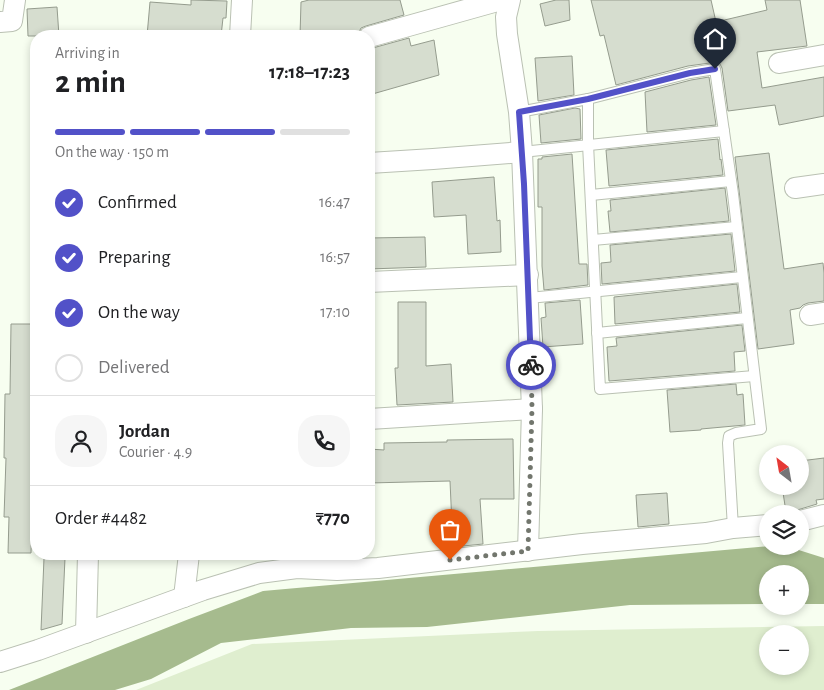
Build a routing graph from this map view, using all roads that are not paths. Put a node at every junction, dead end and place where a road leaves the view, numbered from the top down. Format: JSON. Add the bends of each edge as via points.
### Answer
{"nodes":[{"id":1,"x":14,"y":0,"type":"edge"},
{"id":2,"x":242,"y":0,"type":"edge"},
{"id":3,"x":501,"y":0,"type":"edge"},
{"id":4,"x":510,"y":0,"type":"edge"},
{"id":5,"x":0,"y":22,"type":"edge"},
{"id":6,"x":240,"y":30,"type":"edge"},
{"id":7,"x":375,"y":35,"type":"edge"},
{"id":8,"x":824,"y":55,"type":"edge"},
{"id":9,"x":779,"y":63,"type":"dead end"},
{"id":10,"x":588,"y":99,"type":"junction"},
{"id":11,"x":519,"y":112,"type":"junction"},
{"id":12,"x":724,"y":131,"type":"junction"},
{"id":13,"x":588,"y":144,"type":"junction"},
{"id":14,"x":522,"y":152,"type":"junction"},
{"id":15,"x":375,"y":163,"type":"edge"},
{"id":16,"x":731,"y":181,"type":"junction"},
{"id":17,"x":824,"y":184,"type":"edge"},
{"id":18,"x":795,"y":188,"type":"dead end"},
{"id":19,"x":591,"y":195,"type":"junction"},
{"id":20,"x":736,"y":227,"type":"junction"},
{"id":21,"x":594,"y":240,"type":"junction"},
{"id":22,"x":528,"y":275,"type":"junction"},
{"id":23,"x":742,"y":278,"type":"junction"},
{"id":24,"x":375,"y":282,"type":"edge"},
{"id":25,"x":596,"y":292,"type":"junction"},
{"id":26,"x":529,"y":298,"type":"junction"},
{"id":27,"x":747,"y":318,"type":"junction"},
{"id":28,"x":598,"y":333,"type":"junction"},
{"id":29,"x":754,"y":376,"type":"junction"},
{"id":30,"x":532,"y":408,"type":"junction"},
{"id":31,"x":375,"y":419,"type":"edge"},
{"id":32,"x":824,"y":515,"type":"edge"},
{"id":33,"x":809,"y":519,"type":"edge"},
{"id":34,"x":759,"y":526,"type":"edge"},
{"id":35,"x":733,"y":528,"type":"junction"},
{"id":36,"x":528,"y":551,"type":"junction"},
{"id":37,"x":88,"y":560,"type":"edge"},
{"id":38,"x":188,"y":560,"type":"edge"},
{"id":39,"x":184,"y":597,"type":"junction"},
{"id":40,"x":86,"y":633,"type":"junction"},
{"id":41,"x":0,"y":662,"type":"edge"}],
"edges":[{"from":1,"to":5,"type":"street","via":[[12,21]]},
{"from":2,"to":6,"type":"street"},
{"from":3,"to":7,"type":"street"},
{"from":4,"to":11,"type":"street","via":[[507,34]]},
{"from":8,"to":9,"type":"street"},
{"from":10,"to":11,"type":"lane"},
{"from":10,"to":12,"type":"lane","via":[[715,69]]},
{"from":10,"to":13,"type":"lane"},
{"from":11,"to":14,"type":"street"},
{"from":12,"to":13,"type":"lane"},
{"from":12,"to":16,"type":"lane"},
{"from":13,"to":14,"type":"lane"},
{"from":13,"to":19,"type":"lane"},
{"from":14,"to":15,"type":"street"},
{"from":14,"to":22,"type":"street"},
{"from":16,"to":19,"type":"lane"},
{"from":16,"to":20,"type":"lane"},
{"from":17,"to":18,"type":"street"},
{"from":19,"to":21,"type":"lane"},
{"from":20,"to":21,"type":"lane"},
{"from":20,"to":23,"type":"lane"},
{"from":21,"to":25,"type":"lane"},
{"from":22,"to":24,"type":"street"},
{"from":22,"to":26,"type":"street"},
{"from":23,"to":25,"type":"lane"},
{"from":23,"to":27,"type":"lane"},
{"from":25,"to":26,"type":"lane"},
{"from":25,"to":28,"type":"lane"},
{"from":26,"to":30,"type":"street"},
{"from":27,"to":28,"type":"lane"},
{"from":27,"to":29,"type":"lane"},
{"from":28,"to":29,"type":"lane","via":[[600,389]]},
{"from":29,"to":35,"type":"lane","via":[[761,429],[730,436],[728,443]]},
{"from":30,"to":31,"type":"street"},
{"from":30,"to":36,"type":"street"},
{"from":32,"to":33,"type":"street"},
{"from":34,"to":35,"type":"street"},
{"from":35,"to":36,"type":"street"},
{"from":36,"to":39,"type":"street","via":[[378,568],[297,568],[259,573]]},
{"from":37,"to":40,"type":"street"},
{"from":38,"to":39,"type":"street"},
{"from":39,"to":40,"type":"street"},
{"from":40,"to":41,"type":"street"}]}
